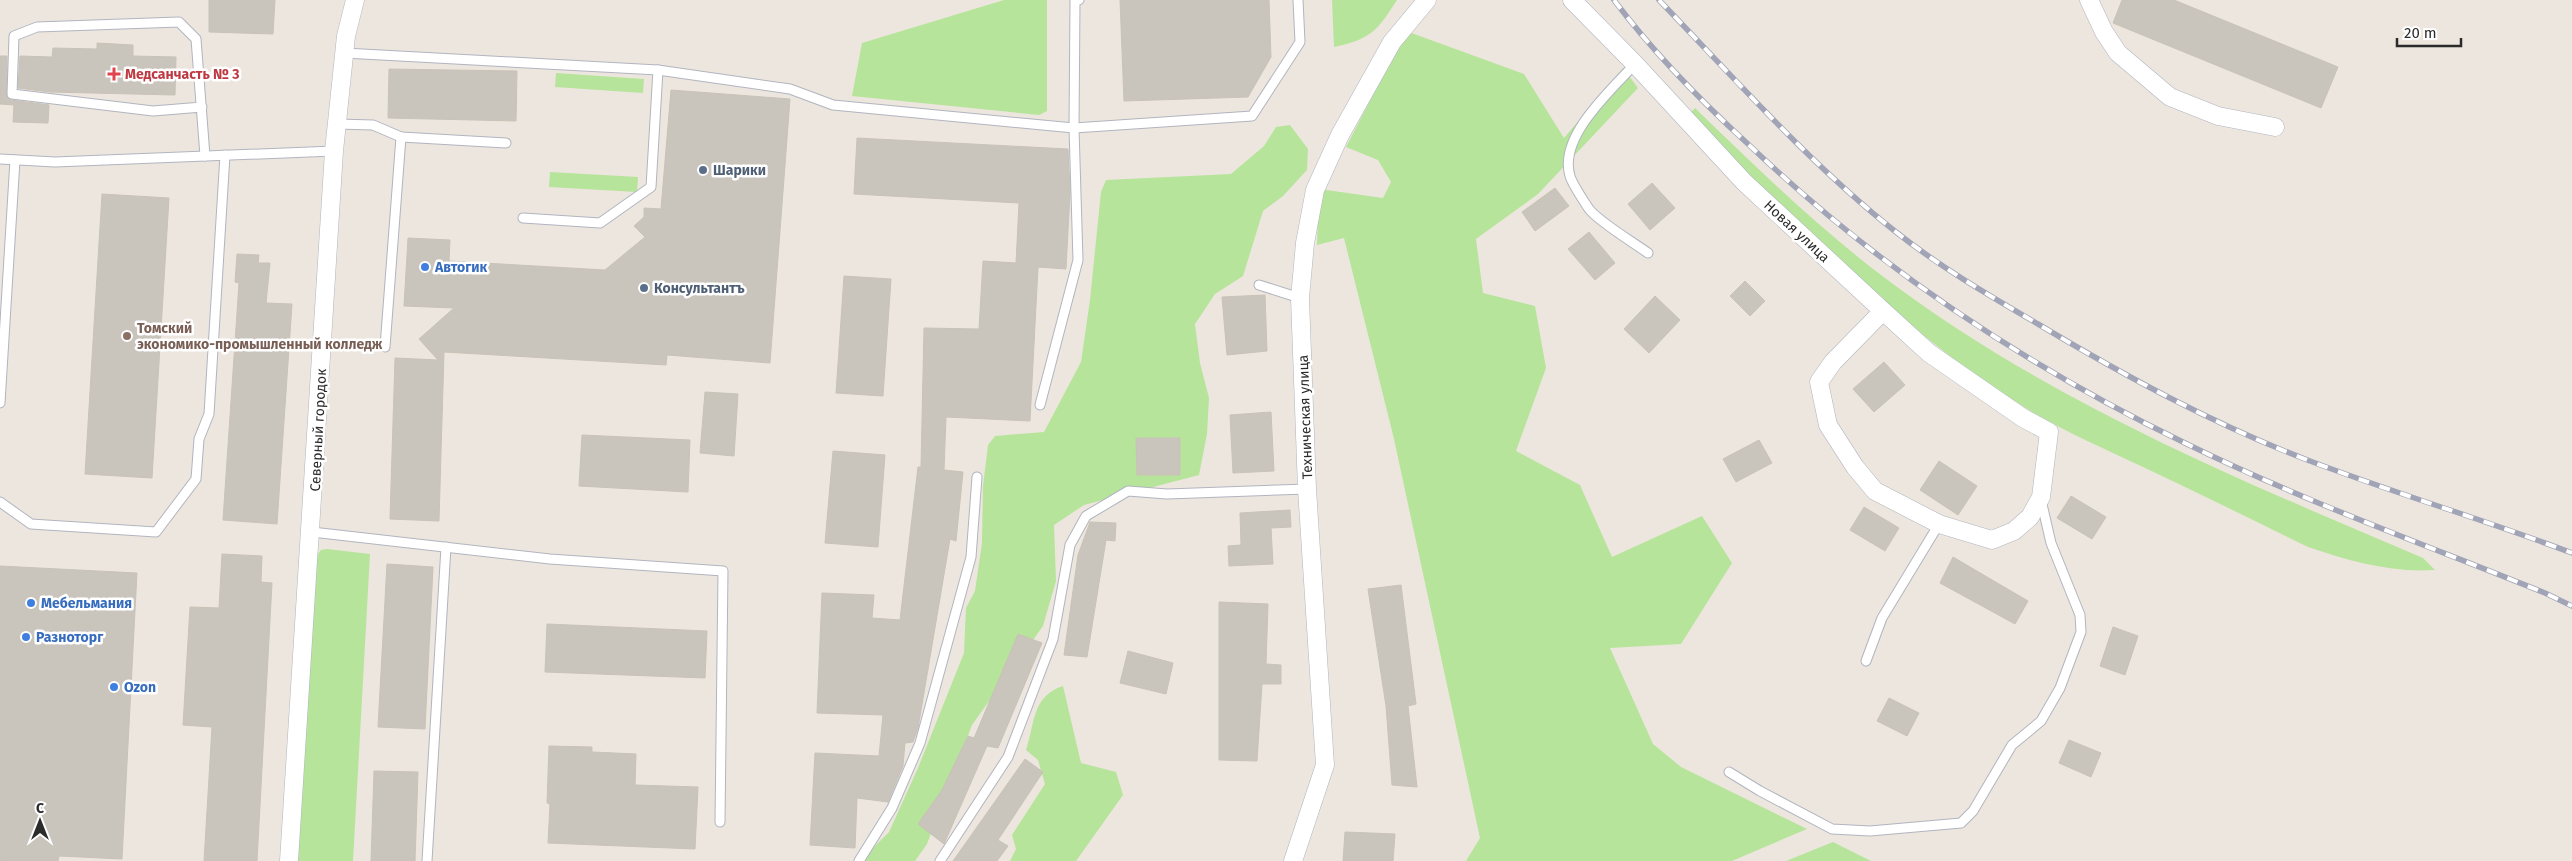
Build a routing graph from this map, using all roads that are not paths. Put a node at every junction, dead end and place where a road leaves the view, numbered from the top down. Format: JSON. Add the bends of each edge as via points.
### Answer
{"nodes":[{"id":1,"x":356,"y":0,"type":"edge"},
{"id":2,"x":1078,"y":0,"type":"edge"},
{"id":3,"x":1298,"y":0,"type":"edge"},
{"id":4,"x":1427,"y":0,"type":"edge"},
{"id":5,"x":1572,"y":0,"type":"edge"},
{"id":6,"x":2089,"y":0,"type":"edge"},
{"id":7,"x":344,"y":53,"type":"junction"},
{"id":8,"x":1635,"y":64,"type":"junction"},
{"id":9,"x":658,"y":70,"type":"junction"},
{"id":10,"x":202,"y":107,"type":"junction"},
{"id":11,"x":337,"y":124,"type":"junction"},
{"id":12,"x":2275,"y":126,"type":"dead end"},
{"id":13,"x":1074,"y":128,"type":"junction"},
{"id":14,"x":401,"y":137,"type":"junction"},
{"id":15,"x":506,"y":143,"type":"dead end"},
{"id":16,"x":334,"y":151,"type":"junction"},
{"id":17,"x":225,"y":155,"type":"junction"},
{"id":18,"x":205,"y":156,"type":"junction"},
{"id":19,"x":0,"y":160,"type":"edge"},
{"id":20,"x":15,"y":160,"type":"junction"},
{"id":21,"x":523,"y":218,"type":"dead end"},
{"id":22,"x":1648,"y":253,"type":"dead end"},
{"id":23,"x":1259,"y":285,"type":"dead end"},
{"id":24,"x":1300,"y":298,"type":"junction"},
{"id":25,"x":1883,"y":311,"type":"junction"},
{"id":26,"x":385,"y":347,"type":"dead end"},
{"id":27,"x":0,"y":403,"type":"edge"},
{"id":28,"x":1040,"y":405,"type":"dead end"},
{"id":29,"x":977,"y":477,"type":"dead end"},
{"id":30,"x":1307,"y":489,"type":"junction"},
{"id":31,"x":2041,"y":497,"type":"junction"},
{"id":32,"x":0,"y":502,"type":"edge"},
{"id":33,"x":1939,"y":524,"type":"junction"},
{"id":34,"x":312,"y":532,"type":"junction"},
{"id":35,"x":446,"y":547,"type":"junction"},
{"id":36,"x":1866,"y":661,"type":"dead end"},
{"id":37,"x":1729,"y":772,"type":"dead end"},
{"id":38,"x":720,"y":822,"type":"dead end"},
{"id":39,"x":289,"y":861,"type":"edge"},
{"id":40,"x":427,"y":861,"type":"edge"},
{"id":41,"x":859,"y":861,"type":"edge"},
{"id":42,"x":940,"y":861,"type":"edge"},
{"id":43,"x":1293,"y":861,"type":"edge"}],
"edges":[{"from":1,"to":7,"type":"street","name":"Северный городок"},
{"from":2,"to":13,"type":"lane","via":[[1075,1]]},
{"from":3,"to":13,"type":"lane","via":[[1300,42],[1252,116]]},
{"from":4,"to":24,"type":"street","name":"Техническая улица","via":[[1392,42],[1340,135],[1315,190],[1305,243]]},
{"from":5,"to":8,"type":"street","name":"Новая улица"},
{"from":6,"to":12,"type":"street","via":[[2118,53],[2170,97],[2218,116]]},
{"from":7,"to":9,"type":"lane"},
{"from":7,"to":11,"type":"street","name":"Северный городок"},
{"from":8,"to":22,"type":"lane","via":[[1593,109],[1573,142],[1570,177],[1590,210]]},
{"from":8,"to":25,"type":"street","name":"Новая улица","via":[[1744,182]]},
{"from":9,"to":13,"type":"lane","via":[[790,88],[834,105]]},
{"from":9,"to":21,"type":"lane","via":[[651,187],[600,224]]},
{"from":10,"to":10,"type":"lane","via":[[196,39],[179,22],[37,27],[14,36],[12,94],[153,110]]},
{"from":10,"to":18,"type":"lane"},
{"from":11,"to":14,"type":"lane","via":[[373,125]]},
{"from":11,"to":16,"type":"street","name":"Северный городок"},
{"from":13,"to":28,"type":"lane","via":[[1078,260]]},
{"from":14,"to":15,"type":"lane"},
{"from":14,"to":26,"type":"lane"},
{"from":16,"to":17,"type":"lane"},
{"from":16,"to":34,"type":"street","name":"Северный городок"},
{"from":17,"to":18,"type":"lane"},
{"from":17,"to":32,"type":"lane","via":[[209,414],[199,439],[196,479],[156,532],[31,524]]},
{"from":18,"to":20,"type":"lane","via":[[55,162]]},
{"from":19,"to":20,"type":"lane"},
{"from":20,"to":27,"type":"lane"},
{"from":23,"to":24,"type":"lane"},
{"from":24,"to":30,"type":"street","name":"Техническая улица"},
{"from":25,"to":31,"type":"street","name":"Новая улица","via":[[1929,353],[2023,418],[2049,432]]},
{"from":25,"to":33,"type":"street","via":[[1833,362],[1819,382],[1828,425],[1855,468],[1875,491]]},
{"from":29,"to":41,"type":"lane","via":[[971,557],[920,743],[892,808]]},
{"from":30,"to":42,"type":"lane","via":[[1167,494],[1128,491],[1086,516],[1070,544],[1054,639],[1008,757]]},
{"from":30,"to":43,"type":"street","name":"Техническая улица","via":[[1325,765]]},
{"from":31,"to":33,"type":"street","via":[[2030,517],[2014,531],[1992,540]]},
{"from":31,"to":37,"type":"lane","via":[[2051,543],[2080,614],[2081,632],[2060,688],[2041,721],[2012,744],[1973,811],[1961,823],[1870,831],[1832,829]]},
{"from":33,"to":36,"type":"lane","via":[[1882,618]]},
{"from":34,"to":35,"type":"lane"},
{"from":34,"to":39,"type":"street","name":"Северный городок"},
{"from":35,"to":38,"type":"lane","via":[[550,559],[723,571]]},
{"from":35,"to":40,"type":"lane"}]}
